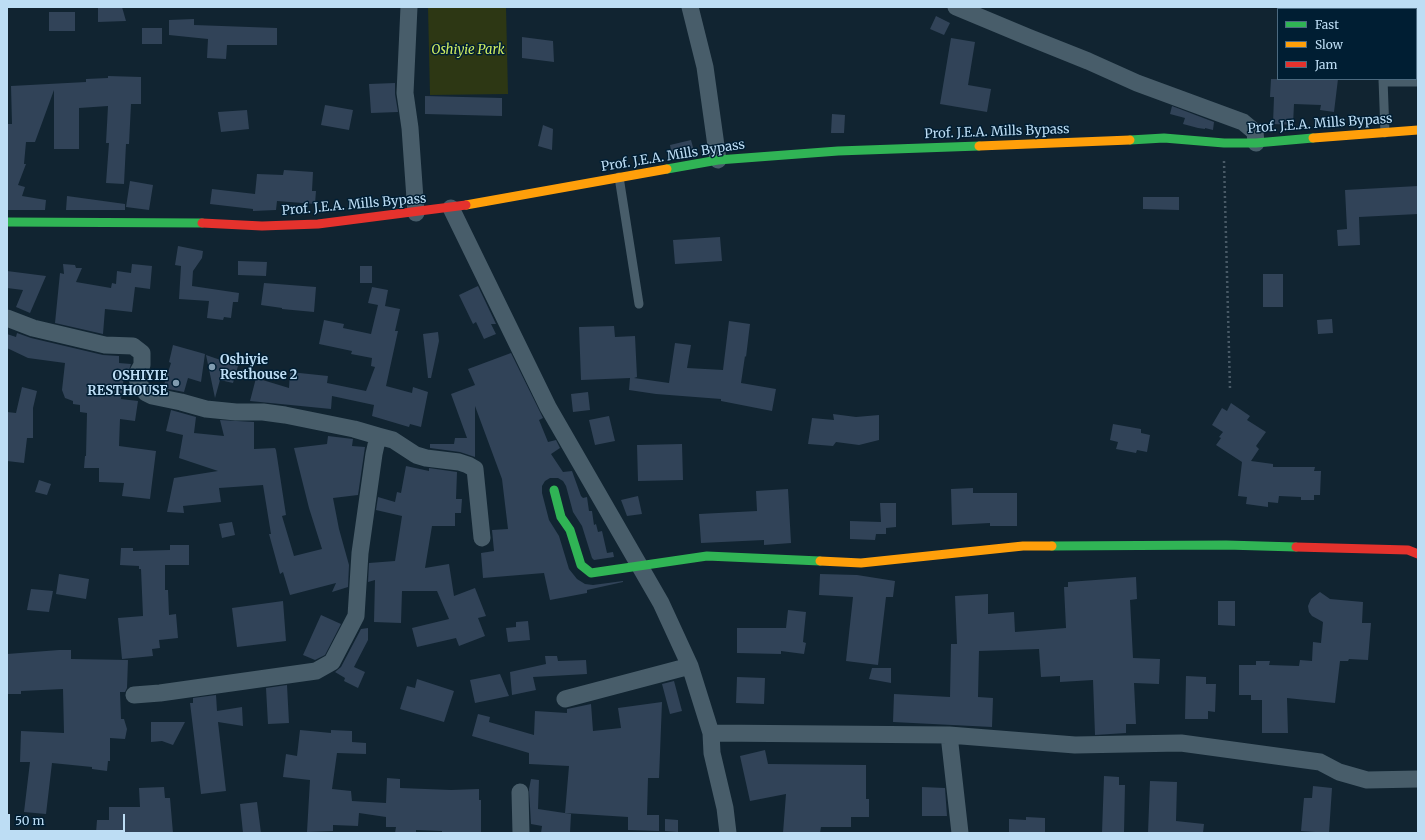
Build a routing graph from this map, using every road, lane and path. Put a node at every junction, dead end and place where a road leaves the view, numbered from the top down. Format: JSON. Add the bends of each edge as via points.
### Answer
{"nodes":[{"id":1,"x":409,"y":7,"type":"edge"},
{"id":2,"x":690,"y":7,"type":"edge"},
{"id":3,"x":956,"y":7,"type":"edge"},
{"id":4,"x":1383,"y":80,"type":"edge"},
{"id":5,"x":1418,"y":82,"type":"edge"},
{"id":6,"x":1418,"y":130,"type":"edge"},
{"id":7,"x":1385,"y":133,"type":"junction"},
{"id":8,"x":1224,"y":142,"type":"junction"},
{"id":9,"x":1256,"y":143,"type":"junction"},
{"id":10,"x":718,"y":160,"type":"junction"},
{"id":11,"x":619,"y":177,"type":"junction"},
{"id":12,"x":450,"y":208,"type":"junction"},
{"id":13,"x":416,"y":213,"type":"junction"},
{"id":14,"x":7,"y":222,"type":"edge"},
{"id":15,"x":639,"y":304,"type":"dead end"},
{"id":16,"x":7,"y":318,"type":"edge"},
{"id":17,"x":1230,"y":389,"type":"dead end"},
{"id":18,"x":378,"y":436,"type":"junction"},
{"id":19,"x":554,"y":490,"type":"dead end"},
{"id":20,"x":482,"y":538,"type":"dead end"},
{"id":21,"x":1418,"y":554,"type":"edge"},
{"id":22,"x":641,"y":566,"type":"junction"},
{"id":23,"x":690,"y":666,"type":"junction"},
{"id":24,"x":134,"y":695,"type":"dead end"},
{"id":25,"x":565,"y":699,"type":"dead end"},
{"id":26,"x":711,"y":733,"type":"junction"},
{"id":27,"x":949,"y":735,"type":"junction"},
{"id":28,"x":1418,"y":780,"type":"edge"},
{"id":29,"x":520,"y":792,"type":"dead end"},
{"id":30,"x":521,"y":833,"type":"edge"},
{"id":31,"x":728,"y":833,"type":"edge"},
{"id":32,"x":960,"y":833,"type":"edge"}],
"edges":[{"from":1,"to":13,"type":"street","via":[[405,93]]},
{"from":2,"to":10,"type":"street","via":[[705,67]]},
{"from":3,"to":9,"type":"street","via":[[1088,60],[1137,83],[1243,122],[1254,132]]},
{"from":4,"to":5,"type":"lane"},
{"from":4,"to":7,"type":"lane"},
{"from":6,"to":7,"type":"street","name":"Prof. J.E.A. Mills Bypass"},
{"from":7,"to":9,"type":"street","name":"Prof. J.E.A. Mills Bypass"},
{"from":8,"to":9,"type":"street","name":"Prof. J.E.A. Mills Bypass"},
{"from":8,"to":10,"type":"street","name":"Prof. J.E.A. Mills Bypass","via":[[1164,138],[838,151]]},
{"from":8,"to":17,"type":"path"},
{"from":10,"to":11,"type":"street","name":"Prof. J.E.A. Mills Bypass"},
{"from":11,"to":12,"type":"street","name":"Prof. J.E.A. Mills Bypass"},
{"from":11,"to":15,"type":"lane"},
{"from":12,"to":13,"type":"street","name":"Prof. J.E.A. Mills Bypass"},
{"from":12,"to":22,"type":"street","via":[[548,407]]},
{"from":13,"to":14,"type":"street","name":"Prof. J.E.A. Mills Bypass","via":[[318,224],[262,226],[210,223]]},
{"from":16,"to":18,"type":"street","via":[[33,328],[105,345],[133,346],[142,353],[142,364],[137,374],[138,383],[152,396],[206,409],[285,415],[354,428]]},
{"from":18,"to":20,"type":"street","via":[[393,440],[416,455],[459,462],[475,469]]},
{"from":18,"to":24,"type":"street","via":[[360,553],[356,616],[332,662],[316,671]]},
{"from":19,"to":22,"type":"street","via":[[561,516],[570,530],[586,570],[591,573]]},
{"from":21,"to":22,"type":"street","via":[[1408,550],[1226,545],[1023,546],[861,563],[707,556]]},
{"from":22,"to":23,"type":"street"},
{"from":23,"to":25,"type":"street"},
{"from":23,"to":26,"type":"street"},
{"from":26,"to":27,"type":"street"},
{"from":26,"to":31,"type":"street","via":[[712,753]]},
{"from":27,"to":28,"type":"street","via":[[1075,745],[1181,744],[1320,762],[1339,772],[1367,780]]},
{"from":27,"to":32,"type":"street"},
{"from":29,"to":30,"type":"street"}]}
